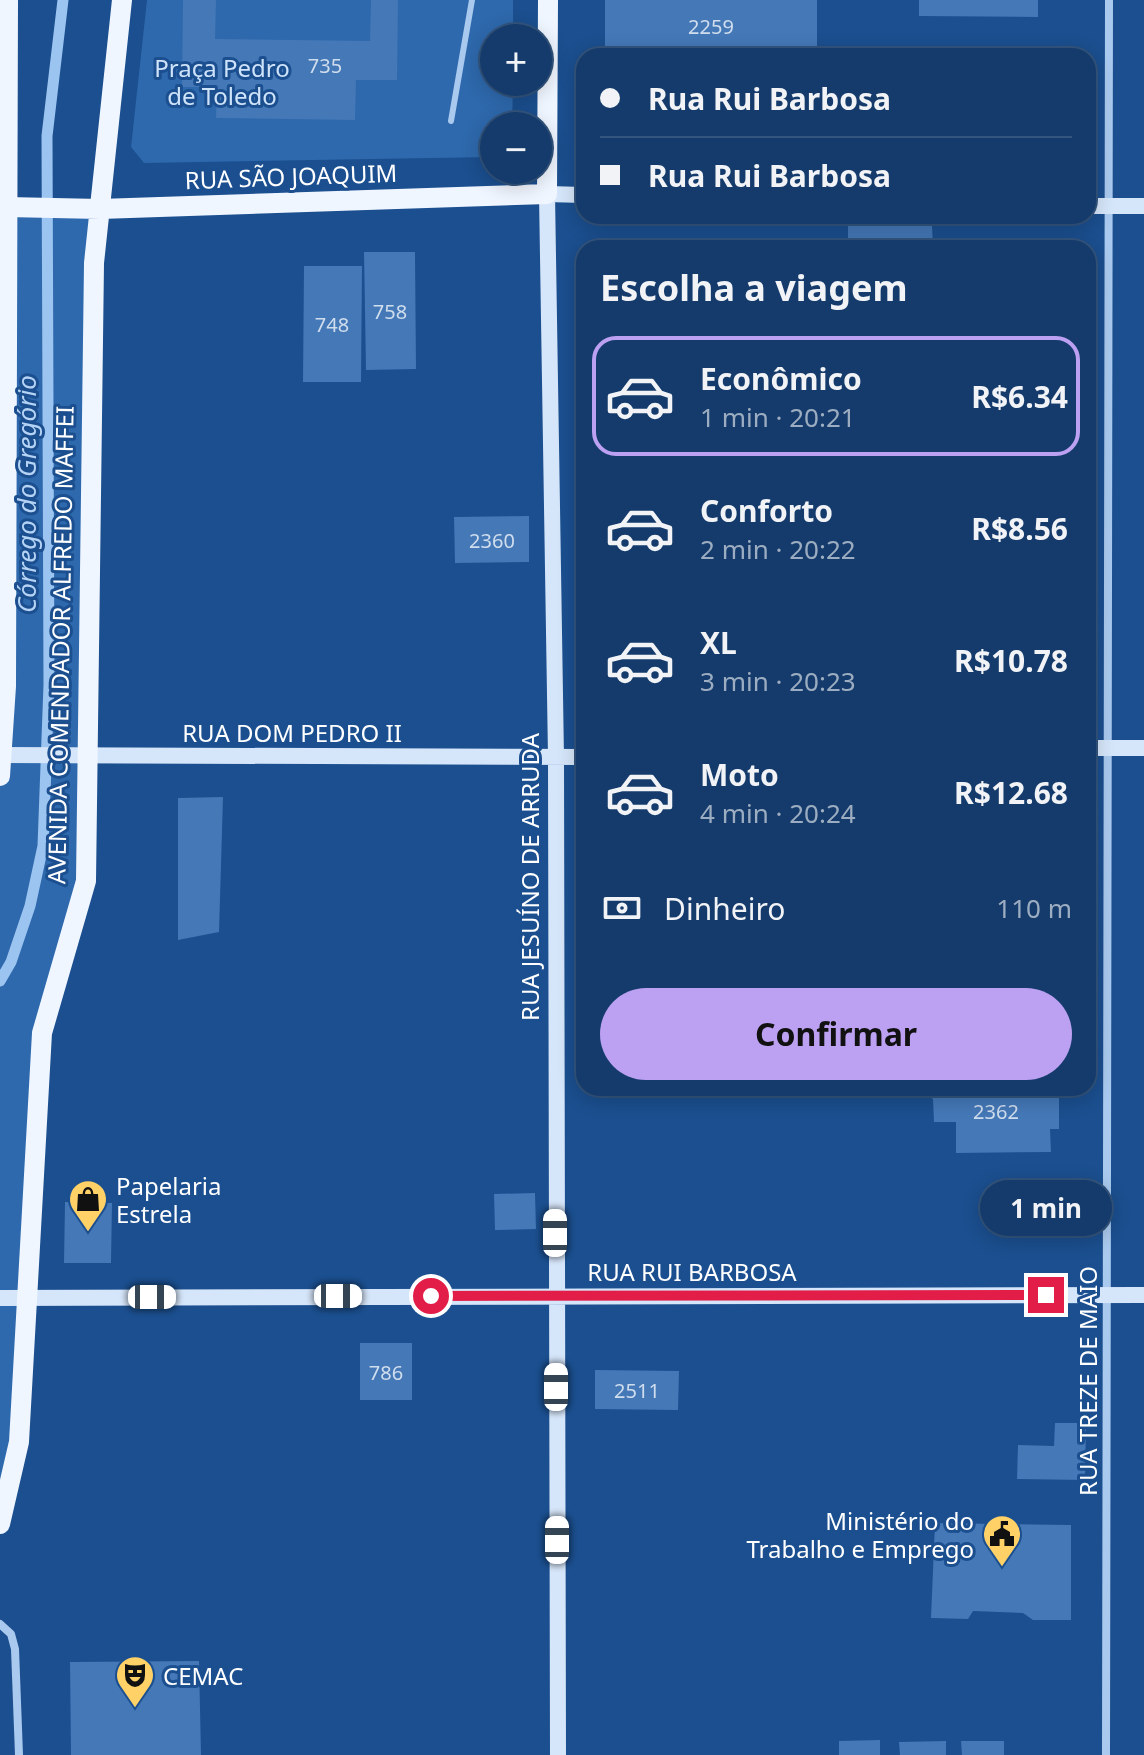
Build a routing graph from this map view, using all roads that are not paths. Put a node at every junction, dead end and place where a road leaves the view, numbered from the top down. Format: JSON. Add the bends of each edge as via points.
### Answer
{"nodes":[{"id":1,"x":8,"y":0,"type":"edge"},
{"id":2,"x":122,"y":0,"type":"edge"},
{"id":3,"x":472,"y":0,"type":"edge"},
{"id":4,"x":548,"y":0,"type":"edge"},
{"id":5,"x":1109,"y":0,"type":"edge"},
{"id":6,"x":451,"y":121,"type":"dead end"},
{"id":7,"x":547,"y":194,"type":"junction"},
{"id":8,"x":576,"y":195,"type":"edge"},
{"id":9,"x":1096,"y":206,"type":"edge"},
{"id":10,"x":1109,"y":206,"type":"junction"},
{"id":11,"x":1144,"y":206,"type":"edge"},
{"id":12,"x":11,"y":207,"type":"edge"},
{"id":13,"x":100,"y":209,"type":"junction"},
{"id":14,"x":1096,"y":748,"type":"edge"},
{"id":15,"x":1108,"y":748,"type":"junction"},
{"id":16,"x":1144,"y":748,"type":"edge"},
{"id":17,"x":79,"y":754,"type":"junction"},
{"id":18,"x":7,"y":756,"type":"edge"},
{"id":19,"x":556,"y":757,"type":"junction"},
{"id":20,"x":576,"y":757,"type":"edge"},
{"id":21,"x":0,"y":776,"type":"edge"},
{"id":22,"x":556,"y":1295,"type":"junction"},
{"id":23,"x":1108,"y":1295,"type":"junction"},
{"id":24,"x":1144,"y":1295,"type":"edge"},
{"id":25,"x":28,"y":1297,"type":"junction"},
{"id":26,"x":0,"y":1298,"type":"edge"},
{"id":27,"x":0,"y":1524,"type":"edge"},
{"id":28,"x":0,"y":1624,"type":"edge"},
{"id":29,"x":19,"y":1755,"type":"edge"},
{"id":30,"x":558,"y":1755,"type":"edge"},
{"id":31,"x":1106,"y":1755,"type":"edge"}],
"edges":[{"from":1,"to":12,"type":"main road"},
{"from":2,"to":13,"type":"main road","name":"AVENIDA COMENDADOR ALFREDO MAFFEI"},
{"from":3,"to":6,"type":"lane"},
{"from":4,"to":7,"type":"main road","name":"RUA JESUÍNO DE ARRUDA"},
{"from":5,"to":10,"type":"street","name":"RUA TREZE DE MAIO"},
{"from":7,"to":8,"type":"main road","name":"RUA SÃO JOAQUIM"},
{"from":7,"to":13,"type":"main road","name":"RUA SÃO JOAQUIM"},
{"from":7,"to":19,"type":"main road","name":"RUA JESUÍNO DE ARRUDA"},
{"from":9,"to":10,"type":"main road"},
{"from":10,"to":11,"type":"main road"},
{"from":10,"to":15,"type":"street","name":"RUA TREZE DE MAIO"},
{"from":12,"to":13,"type":"main road","name":"RUA SÃO JOAQUIM"},
{"from":12,"to":18,"type":"main road"},
{"from":13,"to":17,"type":"main road","name":"AVENIDA COMENDADOR ALFREDO MAFFEI"},
{"from":14,"to":15,"type":"main road"},
{"from":15,"to":16,"type":"main road"},
{"from":15,"to":23,"type":"street","name":"RUA TREZE DE MAIO"},
{"from":17,"to":18,"type":"main road","name":"RUA DOM PEDRO II"},
{"from":17,"to":19,"type":"main road","name":"RUA DOM PEDRO II"},
{"from":17,"to":25,"type":"main road","name":"AVENIDA COMENDADOR ALFREDO MAFFEI","via":[[86,881],[42,1033]]},
{"from":18,"to":21,"type":"main road"},
{"from":19,"to":20,"type":"main road","name":"RUA DOM PEDRO II"},
{"from":19,"to":22,"type":"main road","name":"RUA JESUÍNO DE ARRUDA"},
{"from":22,"to":23,"type":"main road","name":"RUA RUI BARBOSA"},
{"from":22,"to":25,"type":"main road","name":"RUA RUI BARBOSA"},
{"from":22,"to":30,"type":"main road","name":"RUA JESUÍNO DE ARRUDA"},
{"from":23,"to":24,"type":"main road","name":"RUA RUI BARBOSA"},
{"from":23,"to":31,"type":"street","name":"RUA TREZE DE MAIO"},
{"from":25,"to":26,"type":"main road","name":"RUA RUI BARBOSA"},
{"from":25,"to":27,"type":"main road","name":"AVENIDA COMENDADOR ALFREDO MAFFEI","via":[[19,1442]]},
{"from":28,"to":29,"type":"street","via":[[11,1634],[15,1649]]}]}
